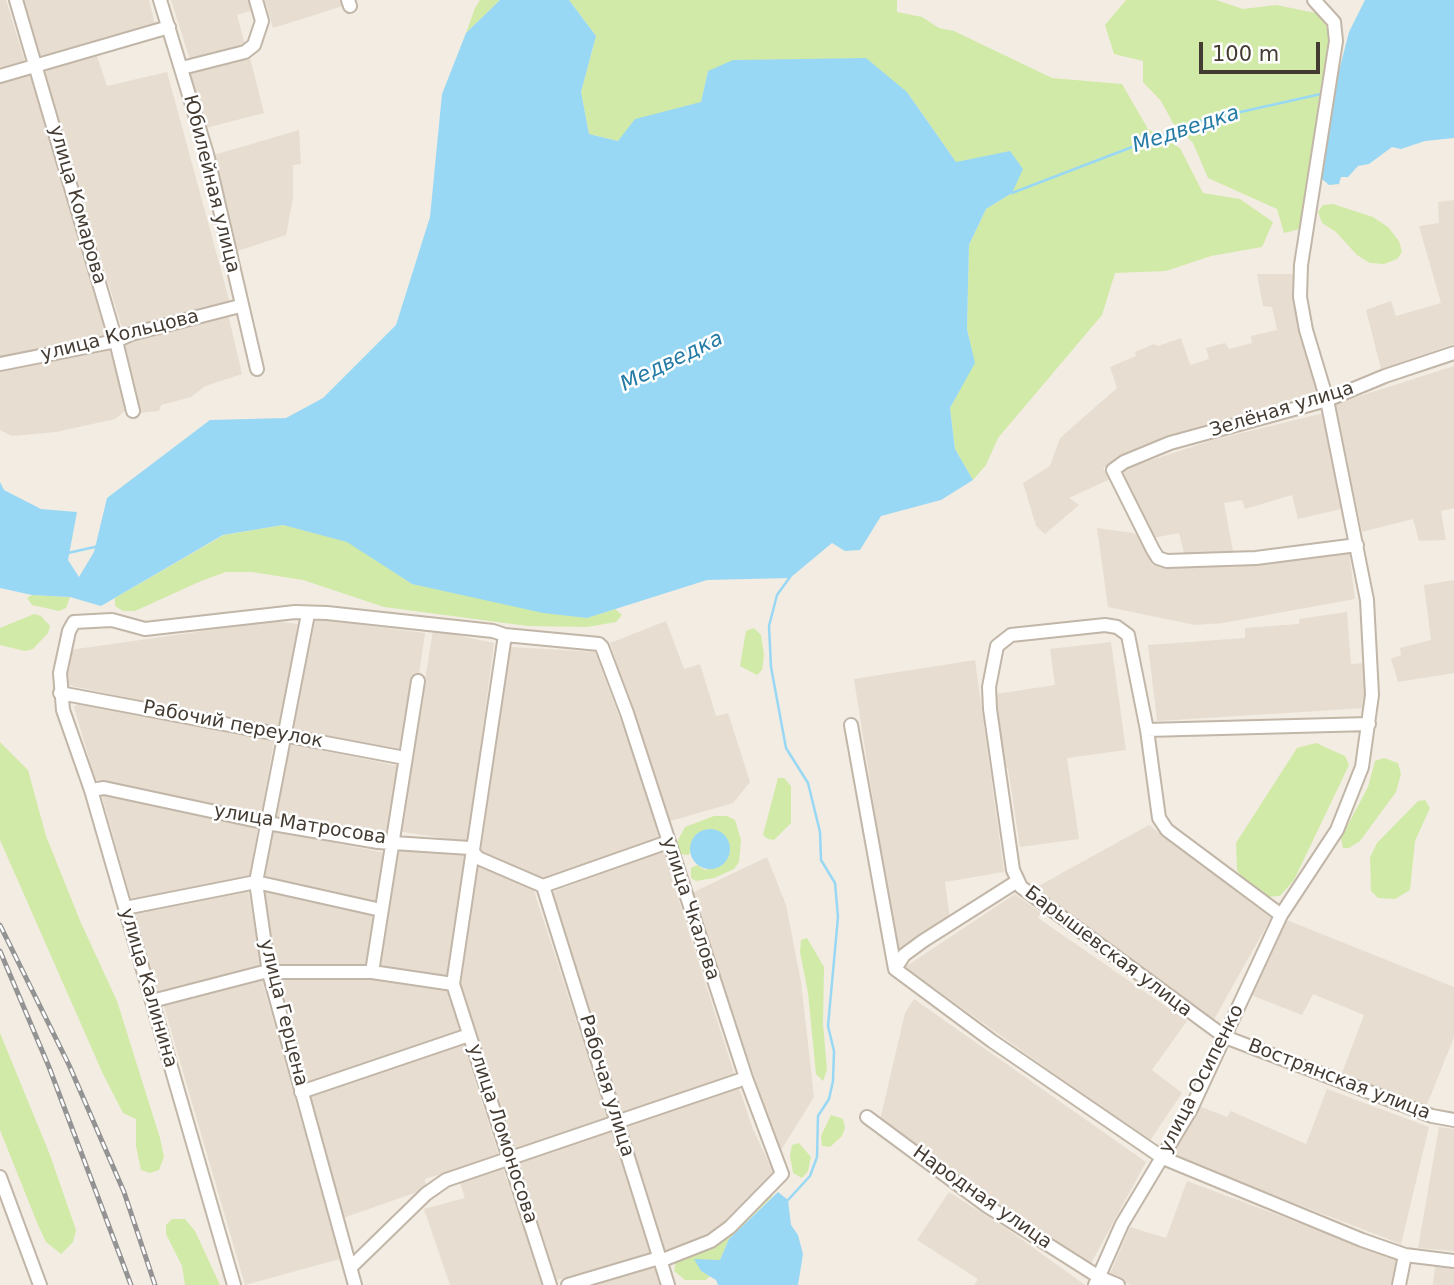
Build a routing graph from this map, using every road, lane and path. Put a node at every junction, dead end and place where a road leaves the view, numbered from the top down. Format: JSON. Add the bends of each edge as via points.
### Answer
{"nodes":[{"id":1,"x":16,"y":0,"type":"edge"},
{"id":2,"x":160,"y":0,"type":"edge"},
{"id":3,"x":256,"y":0,"type":"edge"},
{"id":4,"x":1314,"y":0,"type":"edge"},
{"id":5,"x":169,"y":27,"type":"junction"},
{"id":6,"x":36,"y":65,"type":"junction"},
{"id":7,"x":182,"y":68,"type":"junction"},
{"id":8,"x":0,"y":76,"type":"edge"},
{"id":9,"x":240,"y":306,"type":"junction"},
{"id":10,"x":116,"y":341,"type":"junction"},
{"id":11,"x":1454,"y":353,"type":"edge"},
{"id":12,"x":0,"y":363,"type":"edge"},
{"id":13,"x":257,"y":369,"type":"dead end"},
{"id":14,"x":1327,"y":400,"type":"junction"},
{"id":15,"x":133,"y":411,"type":"dead end"},
{"id":16,"x":1357,"y":545,"type":"junction"},
{"id":17,"x":308,"y":614,"type":"junction"},
{"id":18,"x":505,"y":635,"type":"junction"},
{"id":19,"x":418,"y":681,"type":"dead end"},
{"id":20,"x":60,"y":693,"type":"junction"},
{"id":21,"x":1369,"y":724,"type":"junction"},
{"id":22,"x":851,"y":725,"type":"dead end"},
{"id":23,"x":1147,"y":730,"type":"junction"},
{"id":24,"x":284,"y":734,"type":"junction"},
{"id":25,"x":405,"y":758,"type":"junction"},
{"id":26,"x":91,"y":790,"type":"junction"},
{"id":27,"x":267,"y":823,"type":"junction"},
{"id":28,"x":393,"y":841,"type":"junction"},
{"id":29,"x":668,"y":842,"type":"junction"},
{"id":30,"x":474,"y":853,"type":"junction"},
{"id":31,"x":256,"y":882,"type":"junction"},
{"id":32,"x":1016,"y":882,"type":"junction"},
{"id":33,"x":543,"y":886,"type":"junction"},
{"id":34,"x":125,"y":908,"type":"junction"},
{"id":35,"x":381,"y":909,"type":"junction"},
{"id":36,"x":1284,"y":912,"type":"junction"},
{"id":37,"x":895,"y":970,"type":"junction"},
{"id":38,"x":372,"y":972,"type":"junction"},
{"id":39,"x":269,"y":973,"type":"junction"},
{"id":40,"x":453,"y":984,"type":"junction"},
{"id":41,"x":152,"y":1001,"type":"junction"},
{"id":42,"x":469,"y":1035,"type":"junction"},
{"id":43,"x":1225,"y":1037,"type":"junction"},
{"id":44,"x":746,"y":1077,"type":"junction"},
{"id":45,"x":301,"y":1092,"type":"junction"},
{"id":46,"x":867,"y":1117,"type":"dead end"},
{"id":47,"x":617,"y":1119,"type":"junction"},
{"id":48,"x":1454,"y":1120,"type":"edge"},
{"id":49,"x":510,"y":1156,"type":"junction"},
{"id":50,"x":1163,"y":1158,"type":"junction"},
{"id":51,"x":0,"y":1177,"type":"edge"},
{"id":52,"x":1405,"y":1255,"type":"junction"},
{"id":53,"x":660,"y":1259,"type":"junction"},
{"id":54,"x":1454,"y":1261,"type":"edge"},
{"id":55,"x":351,"y":1267,"type":"junction"},
{"id":56,"x":1097,"y":1281,"type":"edge"},
{"id":57,"x":40,"y":1285,"type":"edge"},
{"id":58,"x":234,"y":1285,"type":"edge"},
{"id":59,"x":355,"y":1285,"type":"edge"},
{"id":60,"x":550,"y":1285,"type":"edge"},
{"id":61,"x":568,"y":1285,"type":"edge"},
{"id":62,"x":668,"y":1285,"type":"edge"},
{"id":63,"x":1118,"y":1285,"type":"edge"},
{"id":64,"x":1399,"y":1285,"type":"edge"}],
"edges":[{"from":1,"to":6,"type":"street","name":"улица Комарова"},
{"from":2,"to":5,"type":"street","name":"Юбилейная улица"},
{"from":3,"to":7,"type":"street","via":[[262,21],[254,45],[245,52]]},
{"from":4,"to":14,"type":"street","name":"улица Осипенко","via":[[1334,22],[1336,41],[1300,285],[1306,330]]},
{"from":5,"to":6,"type":"street"},
{"from":5,"to":7,"type":"street","name":"Юбилейная улица"},
{"from":6,"to":8,"type":"street"},
{"from":6,"to":10,"type":"street","name":"улица Комарова"},
{"from":7,"to":9,"type":"street","name":"Юбилейная улица"},
{"from":9,"to":10,"type":"street","name":"улица Кольцова"},
{"from":9,"to":13,"type":"street","name":"Юбилейная улица"},
{"from":10,"to":12,"type":"street","name":"улица Кольцова"},
{"from":10,"to":15,"type":"street","name":"улица Комарова"},
{"from":11,"to":14,"type":"street","name":"Зелёная улица"},
{"from":14,"to":16,"type":"street","name":"улица Осипенко"},
{"from":14,"to":16,"type":"street","name":"Зелёная улица","via":[[1170,443],[1113,470],[1153,550],[1167,561],[1256,558]]},
{"from":16,"to":21,"type":"street","name":"улица Осипенко","via":[[1369,622]]},
{"from":17,"to":18,"type":"street"},
{"from":17,"to":20,"type":"street","via":[[145,629],[112,620],[74,622],[65,645]]},
{"from":17,"to":24,"type":"street","name":"улица Герцена"},
{"from":18,"to":29,"type":"street","name":"улица Чкалова","via":[[599,644],[627,713]]},
{"from":18,"to":30,"type":"street"},
{"from":19,"to":25,"type":"street"},
{"from":20,"to":24,"type":"street","name":"Рабочий переулок"},
{"from":20,"to":26,"type":"street","name":"улица Калинина"},
{"from":21,"to":23,"type":"street"},
{"from":21,"to":36,"type":"street","name":"улица Осипенко","via":[[1362,767],[1347,810]]},
{"from":22,"to":37,"type":"street"},
{"from":23,"to":32,"type":"street","name":"Барышевская улица","via":[[1128,635],[1117,627],[1011,635],[997,646],[990,709]]},
{"from":23,"to":36,"type":"street","via":[[1158,818],[1167,830]]},
{"from":24,"to":25,"type":"street","name":"Рабочий переулок"},
{"from":24,"to":27,"type":"street","name":"улица Герцена"},
{"from":25,"to":28,"type":"street"},
{"from":26,"to":27,"type":"street","name":"улица Матросова","via":[[104,788]]},
{"from":26,"to":34,"type":"street","name":"улица Калинина"},
{"from":27,"to":28,"type":"street","name":"улица Матросова"},
{"from":27,"to":31,"type":"street","name":"улица Герцена"},
{"from":28,"to":30,"type":"street","name":"улица Матросова","via":[[470,848]]},
{"from":28,"to":35,"type":"street"},
{"from":29,"to":33,"type":"street"},
{"from":29,"to":44,"type":"street","name":"улица Чкалова"},
{"from":30,"to":33,"type":"street","name":"улица Матросова"},
{"from":30,"to":40,"type":"street"},
{"from":31,"to":34,"type":"street"},
{"from":31,"to":35,"type":"street"},
{"from":31,"to":39,"type":"street","name":"улица Герцена"},
{"from":32,"to":37,"type":"street","via":[[923,941],[904,955]]},
{"from":32,"to":43,"type":"street","name":"Барышевская улица"},
{"from":33,"to":47,"type":"street","name":"Рабочая улица"},
{"from":34,"to":41,"type":"street","name":"улица Калинина"},
{"from":35,"to":38,"type":"street"},
{"from":36,"to":43,"type":"street","name":"улица Осипенко"},
{"from":37,"to":50,"type":"street"},
{"from":38,"to":39,"type":"street"},
{"from":38,"to":40,"type":"street"},
{"from":39,"to":41,"type":"street","via":[[256,972]]},
{"from":39,"to":45,"type":"street","name":"улица Герцена"},
{"from":40,"to":42,"type":"street","name":"улица Ломоносова"},
{"from":41,"to":58,"type":"street","name":"улица Калинина"},
{"from":42,"to":45,"type":"street"},
{"from":42,"to":49,"type":"street","name":"улица Ломоносова"},
{"from":43,"to":48,"type":"street","name":"Вострянская улица","via":[[1432,1116]]},
{"from":43,"to":50,"type":"street","name":"улица Осипенко"},
{"from":44,"to":47,"type":"street"},
{"from":44,"to":53,"type":"street","name":"улица Чкалова","via":[[782,1174],[711,1241]]},
{"from":45,"to":55,"type":"street","name":"улица Герцена"},
{"from":46,"to":56,"type":"street","name":"Народная улица"},
{"from":47,"to":49,"type":"street"},
{"from":47,"to":53,"type":"street","name":"Рабочая улица"},
{"from":49,"to":55,"type":"street","via":[[436,1185]]},
{"from":49,"to":60,"type":"street","name":"улица Ломоносова"},
{"from":50,"to":52,"type":"street"},
{"from":50,"to":56,"type":"street","name":"улица Осипенко","via":[[1122,1224]]},
{"from":51,"to":57,"type":"street"},
{"from":52,"to":54,"type":"street"},
{"from":52,"to":64,"type":"street"},
{"from":53,"to":61,"type":"street"},
{"from":53,"to":62,"type":"street","name":"Рабочая улица"},
{"from":55,"to":59,"type":"street","name":"улица Герцена"},
{"from":56,"to":63,"type":"street","name":"Народная улица"}]}
